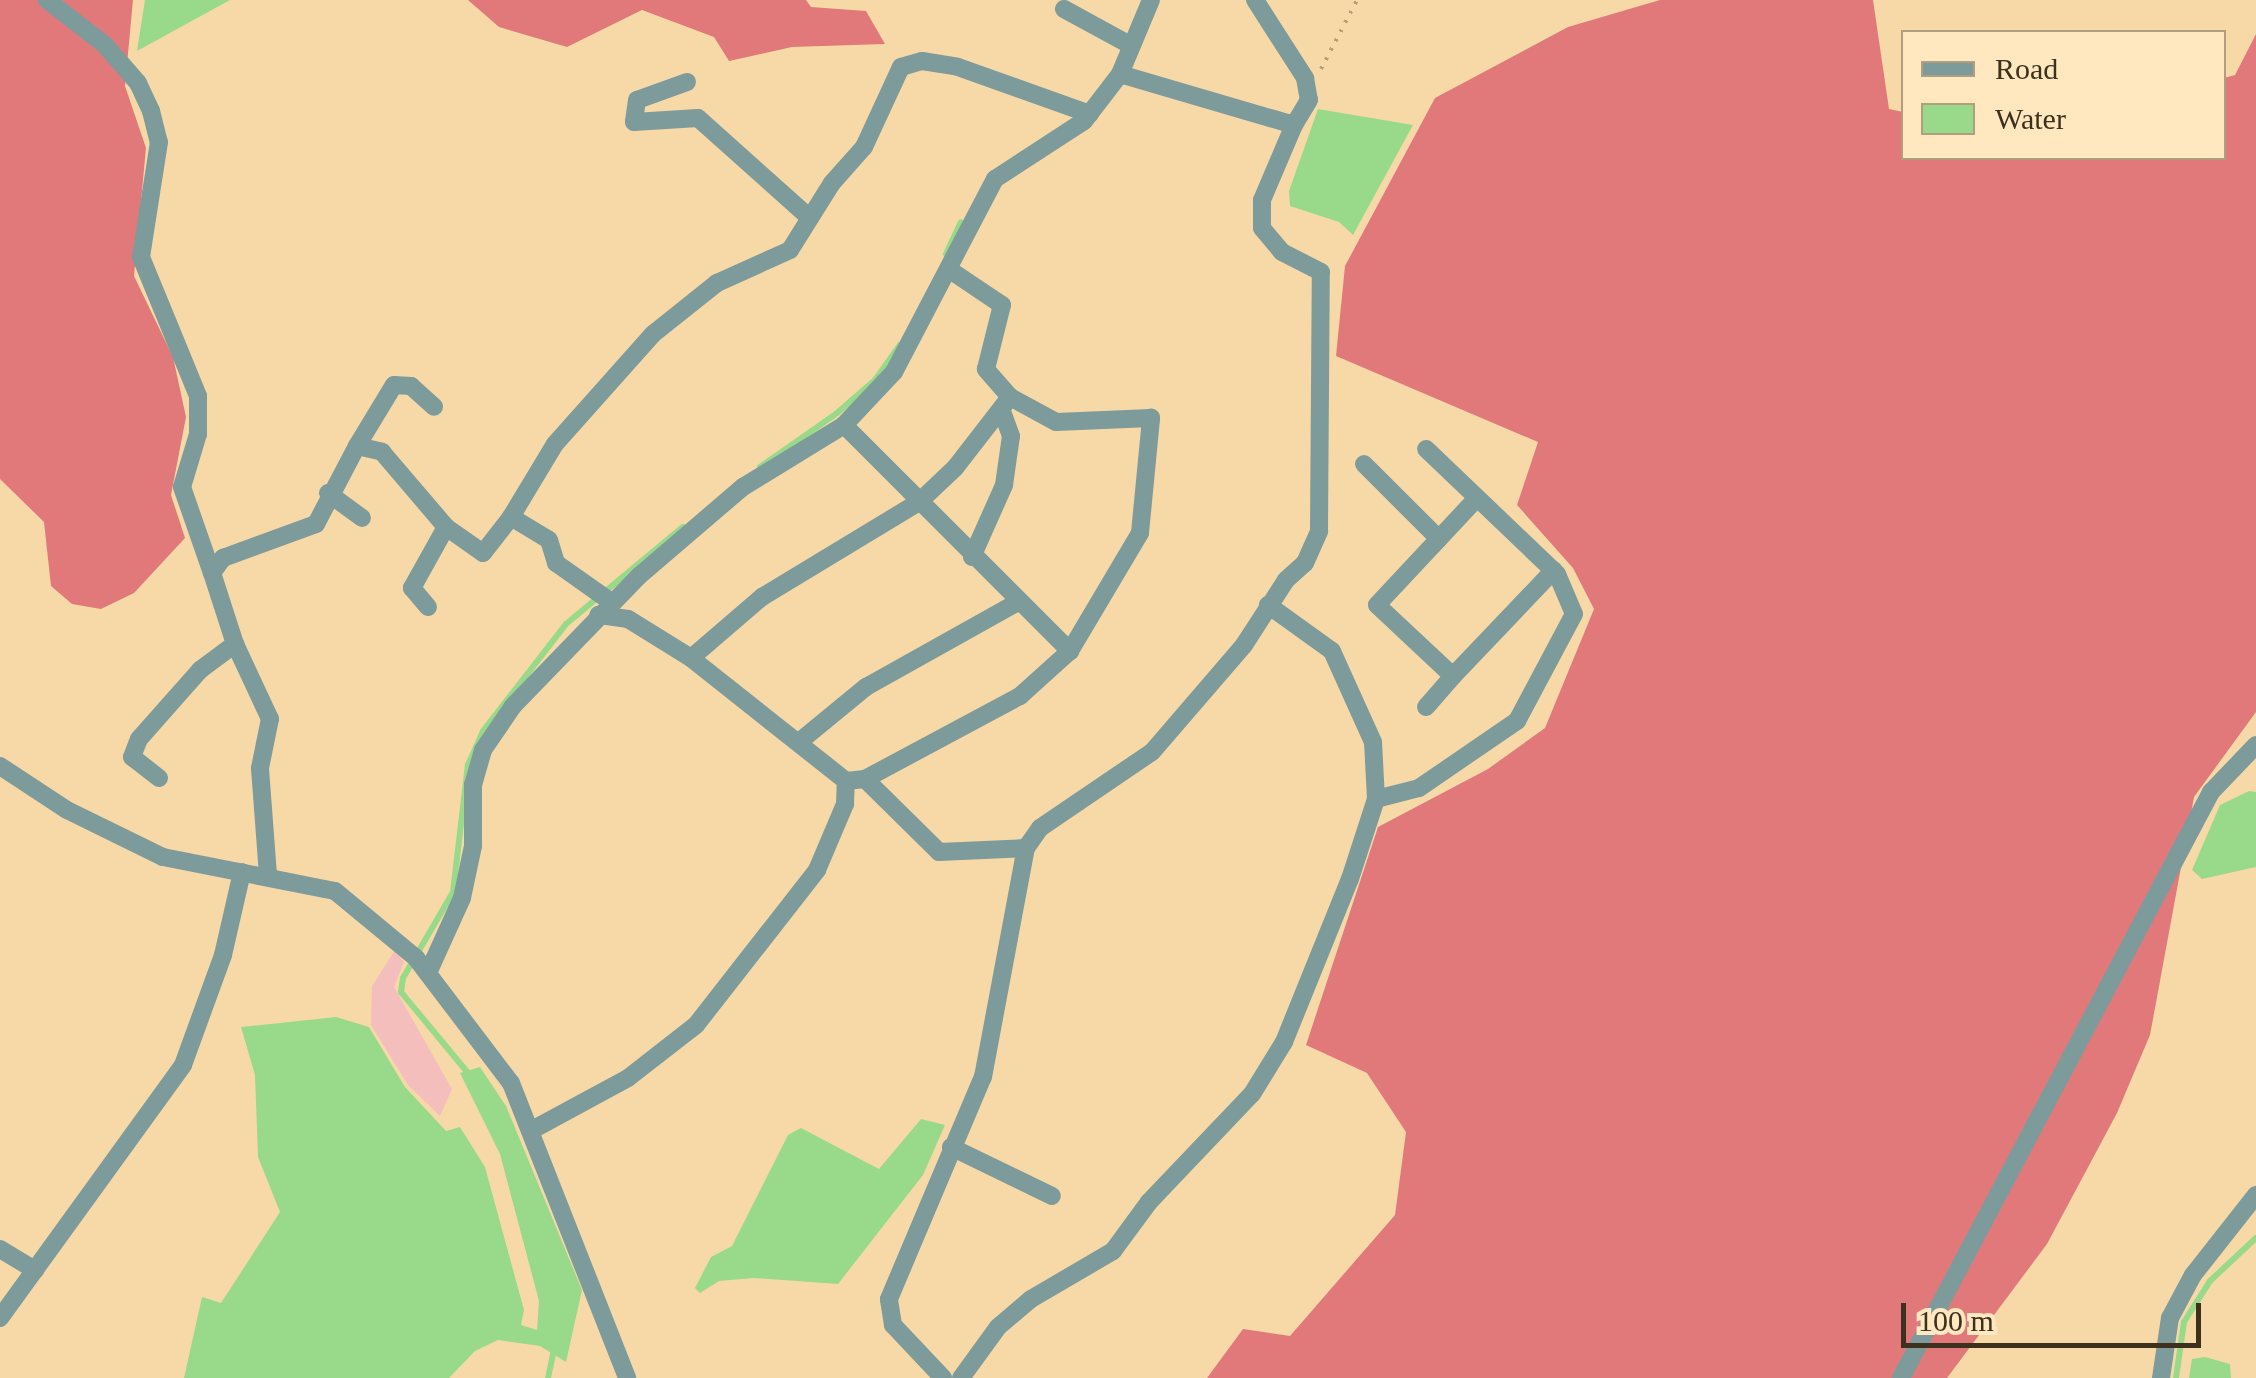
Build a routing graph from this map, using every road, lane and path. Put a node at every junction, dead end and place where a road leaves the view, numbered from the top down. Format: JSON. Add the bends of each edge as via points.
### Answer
{"nodes":[{"id":1,"x":46,"y":0,"type":"edge"},
{"id":2,"x":1151,"y":0,"type":"edge"},
{"id":3,"x":1254,"y":0,"type":"edge"},
{"id":4,"x":1358,"y":0,"type":"edge"},
{"id":5,"x":1064,"y":10,"type":"dead end"},
{"id":6,"x":1132,"y":46,"type":"junction"},
{"id":7,"x":1120,"y":74,"type":"junction"},
{"id":8,"x":687,"y":82,"type":"dead end"},
{"id":9,"x":1308,"y":96,"type":"junction"},
{"id":10,"x":1090,"y":114,"type":"junction"},
{"id":11,"x":1294,"y":124,"type":"junction"},
{"id":12,"x":810,"y":218,"type":"junction"},
{"id":13,"x":950,"y":270,"type":"junction"},
{"id":14,"x":1006,"y":403,"type":"junction"},
{"id":15,"x":434,"y":408,"type":"dead end"},
{"id":16,"x":844,"y":425,"type":"junction"},
{"id":17,"x":357,"y":446,"type":"junction"},
{"id":18,"x":1426,"y":449,"type":"dead end"},
{"id":19,"x":1364,"y":464,"type":"dead end"},
{"id":20,"x":328,"y":493,"type":"junction"},
{"id":21,"x":1477,"y":498,"type":"junction"},
{"id":22,"x":918,"y":502,"type":"junction"},
{"id":23,"x":362,"y":518,"type":"dead end"},
{"id":24,"x":511,"y":518,"type":"junction"},
{"id":25,"x":446,"y":526,"type":"junction"},
{"id":26,"x":1439,"y":539,"type":"junction"},
{"id":27,"x":972,"y":557,"type":"junction"},
{"id":28,"x":1554,"y":570,"type":"junction"},
{"id":29,"x":212,"y":573,"type":"junction"},
{"id":30,"x":1016,"y":603,"type":"junction"},
{"id":31,"x":1268,"y":605,"type":"junction"},
{"id":32,"x":428,"y":607,"type":"dead end"},
{"id":33,"x":604,"y":609,"type":"junction"},
{"id":34,"x":235,"y":644,"type":"junction"},
{"id":35,"x":1070,"y":651,"type":"junction"},
{"id":36,"x":691,"y":658,"type":"junction"},
{"id":37,"x":1453,"y":676,"type":"junction"},
{"id":38,"x":1426,"y":707,"type":"dead end"},
{"id":39,"x":799,"y":742,"type":"junction"},
{"id":40,"x":2256,"y":744,"type":"edge"},
{"id":41,"x":0,"y":766,"type":"edge"},
{"id":42,"x":159,"y":778,"type":"dead end"},
{"id":43,"x":866,"y":779,"type":"junction"},
{"id":44,"x":846,"y":781,"type":"junction"},
{"id":45,"x":1376,"y":799,"type":"junction"},
{"id":46,"x":1026,"y":848,"type":"junction"},
{"id":47,"x":242,"y":872,"type":"junction"},
{"id":48,"x":268,"y":875,"type":"junction"},
{"id":49,"x":428,"y":973,"type":"junction"},
{"id":50,"x":532,"y":1130,"type":"junction"},
{"id":51,"x":951,"y":1147,"type":"junction"},
{"id":52,"x":2256,"y":1195,"type":"edge"},
{"id":53,"x":1052,"y":1196,"type":"dead end"},
{"id":54,"x":0,"y":1248,"type":"edge"},
{"id":55,"x":35,"y":1270,"type":"junction"},
{"id":56,"x":0,"y":1318,"type":"edge"},
{"id":57,"x":627,"y":1378,"type":"edge"},
{"id":58,"x":943,"y":1378,"type":"edge"},
{"id":59,"x":961,"y":1378,"type":"edge"},
{"id":60,"x":1900,"y":1378,"type":"edge"},
{"id":61,"x":2161,"y":1378,"type":"edge"}],
"edges":[{"from":1,"to":29,"type":"street","via":[[105,45],[138,83],[151,111],[158,142],[140,257],[198,396],[198,434],[182,487]]},
{"from":2,"to":6,"type":"street"},
{"from":3,"to":9,"type":"street","via":[[1304,78]]},
{"from":4,"to":9,"type":"path"},
{"from":5,"to":6,"type":"street"},
{"from":6,"to":7,"type":"street"},
{"from":7,"to":10,"type":"street"},
{"from":7,"to":11,"type":"street"},
{"from":8,"to":12,"type":"street","via":[[637,100],[634,122],[698,118]]},
{"from":9,"to":11,"type":"street"},
{"from":10,"to":12,"type":"street","via":[[958,67],[922,61],[901,67],[864,147]]},
{"from":10,"to":13,"type":"street","via":[[995,179]]},
{"from":11,"to":31,"type":"street","via":[[1262,200],[1262,228],[1282,252],[1321,272],[1322,503],[1306,563]]},
{"from":12,"to":24,"type":"street","via":[[790,250],[717,283],[617,369],[555,444]]},
{"from":13,"to":14,"type":"street","via":[[1002,304],[986,370]]},
{"from":13,"to":16,"type":"street","via":[[894,372]]},
{"from":14,"to":22,"type":"street","via":[[955,468]]},
{"from":14,"to":27,"type":"street","via":[[1011,436],[1004,485]]},
{"from":14,"to":35,"type":"street","via":[[1056,422],[1150,418],[1140,533]]},
{"from":15,"to":17,"type":"street","via":[[411,386],[394,385]]},
{"from":16,"to":22,"type":"street"},
{"from":16,"to":33,"type":"street","via":[[743,487]]},
{"from":17,"to":20,"type":"street"},
{"from":17,"to":25,"type":"street","via":[[382,452]]},
{"from":18,"to":21,"type":"street"},
{"from":19,"to":26,"type":"street"},
{"from":20,"to":23,"type":"street"},
{"from":20,"to":29,"type":"street","via":[[316,524],[223,558]]},
{"from":21,"to":26,"type":"street"},
{"from":21,"to":28,"type":"street"},
{"from":22,"to":27,"type":"street"},
{"from":22,"to":36,"type":"street","via":[[762,596]]},
{"from":24,"to":25,"type":"street","via":[[483,553]]},
{"from":24,"to":33,"type":"street","via":[[549,540],[556,563]]},
{"from":25,"to":32,"type":"street","via":[[412,588]]},
{"from":26,"to":37,"type":"street","via":[[1376,604]]},
{"from":27,"to":30,"type":"street"},
{"from":28,"to":37,"type":"street"},
{"from":28,"to":45,"type":"street","via":[[1574,614],[1517,721],[1418,788]]},
{"from":29,"to":34,"type":"street"},
{"from":30,"to":35,"type":"street"},
{"from":30,"to":39,"type":"street","via":[[866,687]]},
{"from":31,"to":45,"type":"street","via":[[1332,652],[1373,742]]},
{"from":31,"to":46,"type":"street","via":[[1216,682],[1152,752],[1040,828]]},
{"from":33,"to":36,"type":"street"},
{"from":33,"to":49,"type":"street","via":[[513,706],[483,750],[472,785],[473,846],[462,898]]},
{"from":34,"to":42,"type":"street","via":[[200,670],[138,739],[132,757]]},
{"from":34,"to":48,"type":"street","via":[[270,719],[260,768]]},
{"from":35,"to":43,"type":"street","via":[[1020,696]]},
{"from":36,"to":39,"type":"street"},
{"from":37,"to":38,"type":"street"},
{"from":39,"to":44,"type":"street"},
{"from":40,"to":60,"type":"street","via":[[2211,792]]},
{"from":41,"to":47,"type":"street","via":[[124,840],[163,857]]},
{"from":43,"to":44,"type":"street"},
{"from":43,"to":46,"type":"street","via":[[939,852]]},
{"from":44,"to":50,"type":"street","via":[[845,804],[817,870],[696,1025],[628,1078]]},
{"from":45,"to":59,"type":"street","via":[[1284,1042],[1252,1094],[1149,1202],[1113,1251],[1031,1298],[998,1327]]},
{"from":46,"to":51,"type":"street","via":[[983,1077]]},
{"from":47,"to":48,"type":"street"},
{"from":47,"to":55,"type":"street","via":[[224,955],[182,1066]]},
{"from":48,"to":49,"type":"street","via":[[354,902]]},
{"from":49,"to":50,"type":"street","via":[[490,1050]]},
{"from":50,"to":57,"type":"street"},
{"from":51,"to":53,"type":"street"},
{"from":51,"to":58,"type":"street","via":[[889,1299],[893,1325]]},
{"from":52,"to":61,"type":"street","via":[[2193,1275],[2170,1318]]},
{"from":54,"to":55,"type":"street"},
{"from":55,"to":56,"type":"street"}]}
